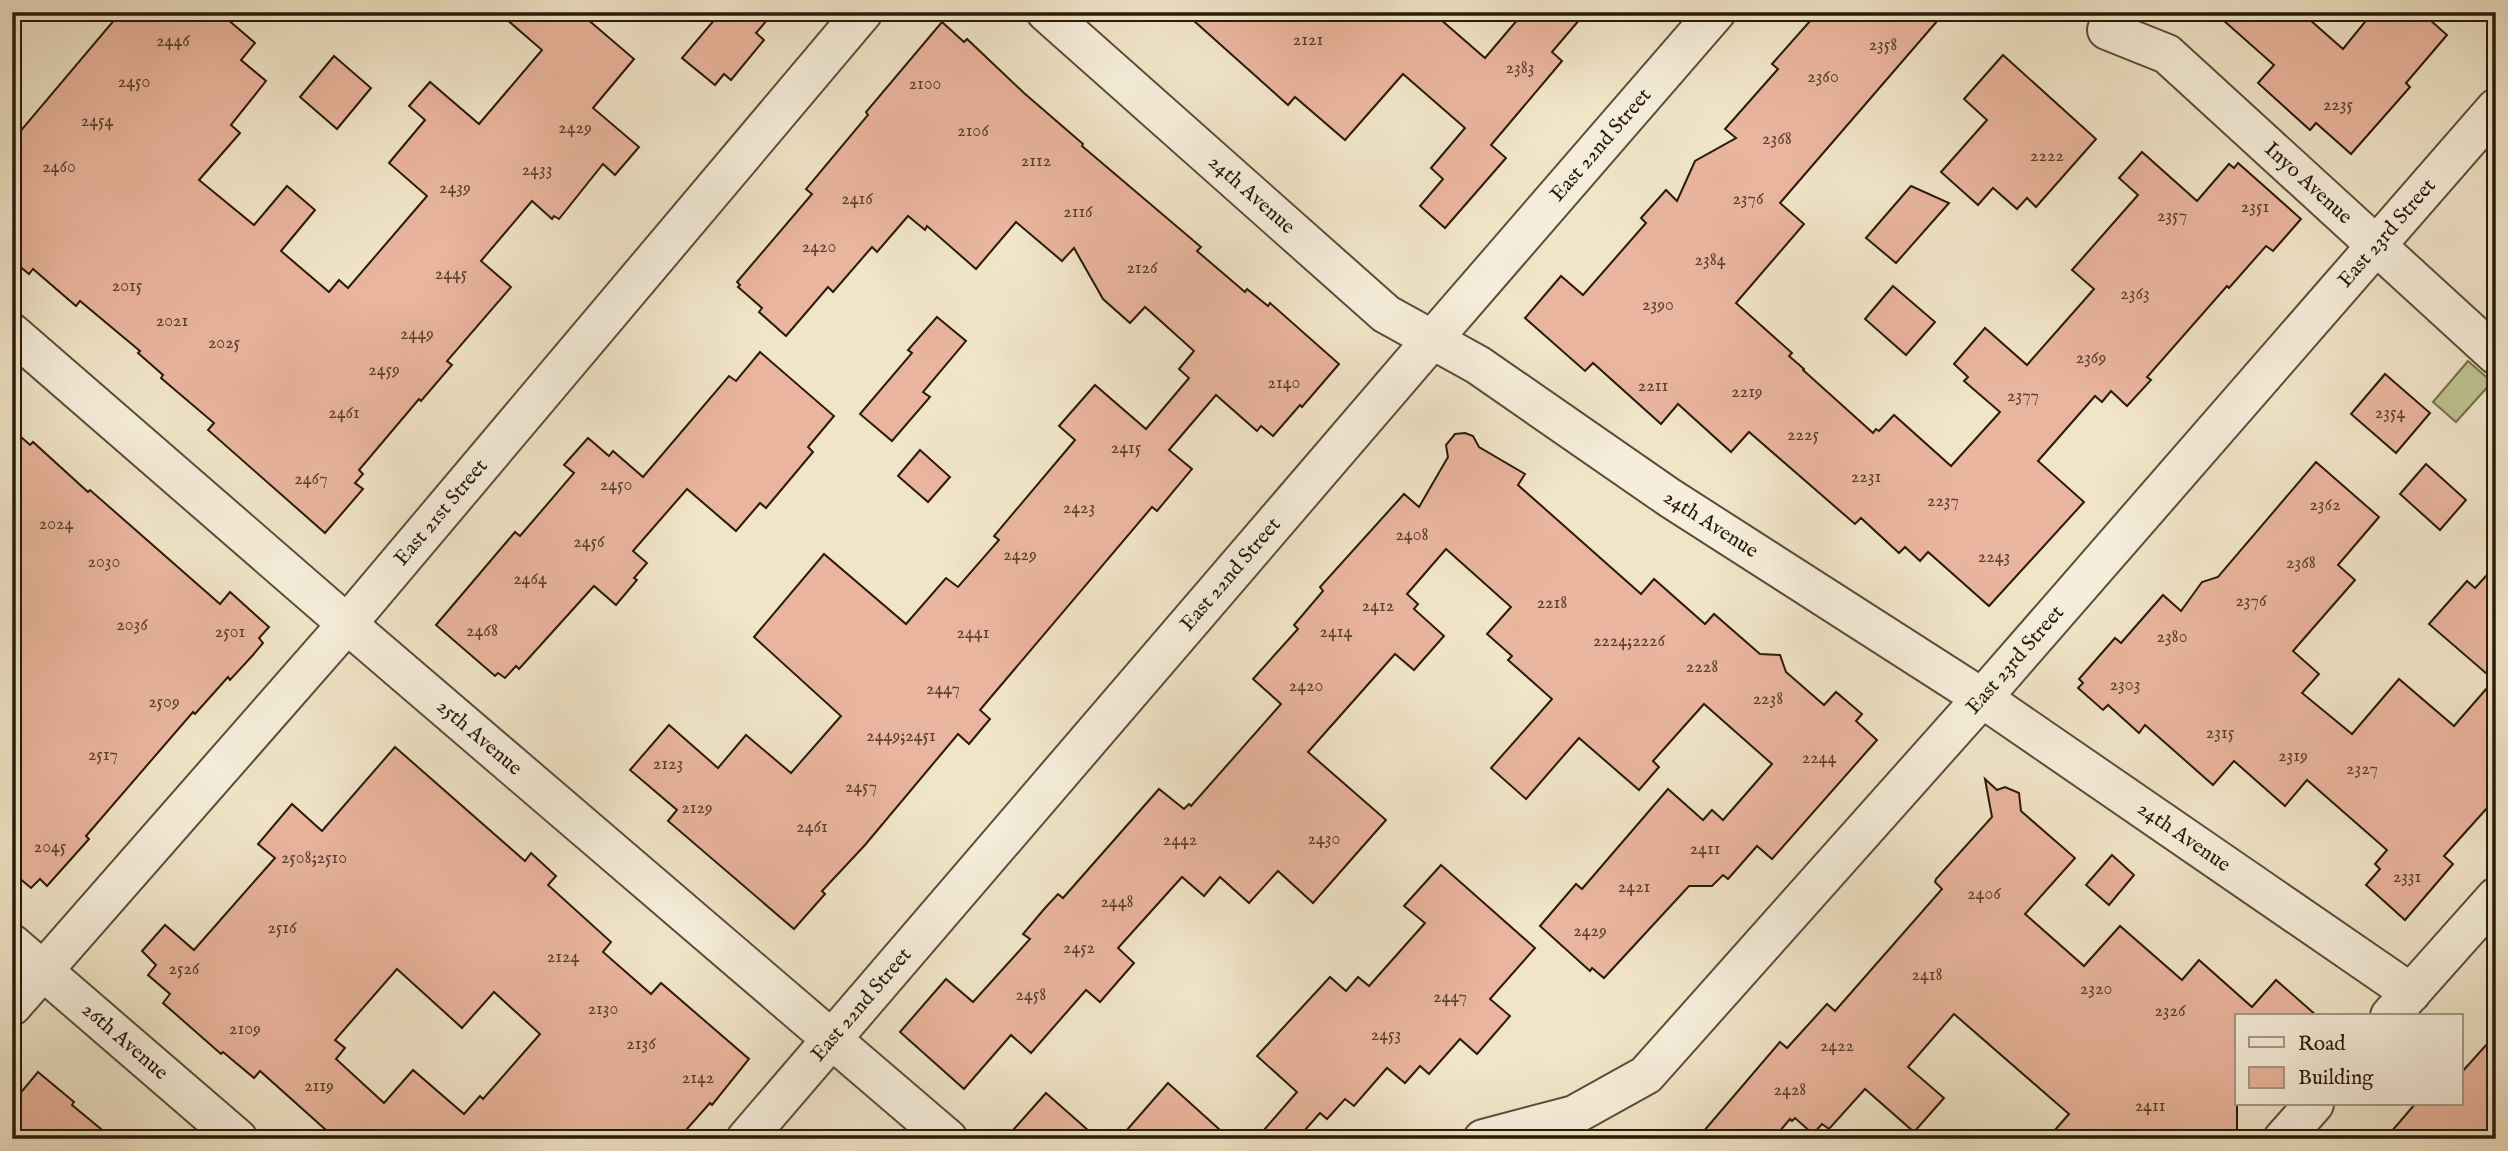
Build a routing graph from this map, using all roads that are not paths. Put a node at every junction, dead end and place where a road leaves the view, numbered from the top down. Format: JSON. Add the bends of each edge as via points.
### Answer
{"nodes":[{"id":1,"x":863,"y":12,"type":"edge"},
{"id":2,"x":1046,"y":12,"type":"edge"},
{"id":3,"x":1716,"y":12,"type":"edge"},
{"id":4,"x":2107,"y":30,"type":"dead end"},
{"id":5,"x":2496,"y":108,"type":"edge"},
{"id":6,"x":2376,"y":245,"type":"junction"},
{"id":7,"x":12,"y":333,"type":"edge"},
{"id":8,"x":1431,"y":341,"type":"junction"},
{"id":9,"x":2496,"y":355,"type":"edge"},
{"id":10,"x":347,"y":624,"type":"junction"},
{"id":11,"x":1982,"y":698,"type":"junction"},
{"id":12,"x":2496,"y":897,"type":"edge"},
{"id":13,"x":12,"y":944,"type":"edge"},
{"id":14,"x":43,"y":970,"type":"junction"},
{"id":15,"x":2400,"y":1004,"type":"edge"},
{"id":16,"x":12,"y":1006,"type":"edge"},
{"id":17,"x":832,"y":1039,"type":"junction"},
{"id":18,"x":2312,"y":1106,"type":"edge"},
{"id":19,"x":238,"y":1139,"type":"edge"},
{"id":20,"x":746,"y":1139,"type":"edge"},
{"id":21,"x":948,"y":1139,"type":"edge"},
{"id":22,"x":1483,"y":1139,"type":"edge"},
{"id":23,"x":2283,"y":1139,"type":"edge"}],
"edges":[{"from":1,"to":10,"type":"street","name":"East 21st Street"},
{"from":2,"to":8,"type":"street","name":"24th Avenue","via":[[1386,314]]},
{"from":3,"to":8,"type":"street","name":"East 22nd Street"},
{"from":4,"to":6,"type":"street","name":"Inyo Avenue","via":[[2167,54]]},
{"from":5,"to":6,"type":"street","name":"East 23rd Street"},
{"from":6,"to":9,"type":"street","name":"Inyo Avenue"},
{"from":6,"to":11,"type":"street","name":"East 23rd Street"},
{"from":7,"to":10,"type":"street","name":"25th Avenue"},
{"from":8,"to":11,"type":"street","name":"24th Avenue","via":[[1478,365],[1670,498]]},
{"from":8,"to":17,"type":"street","name":"East 22nd Street"},
{"from":10,"to":14,"type":"street","name":"East 21st Street"},
{"from":10,"to":17,"type":"street","name":"25th Avenue"},
{"from":11,"to":15,"type":"street","name":"24th Avenue"},
{"from":11,"to":22,"type":"street","name":"East 23rd Street","via":[[1646,1075],[1574,1115]]},
{"from":12,"to":15,"type":"street"},
{"from":13,"to":14,"type":"street","name":"26th Avenue"},
{"from":14,"to":16,"type":"street","name":"East 21st Street"},
{"from":14,"to":19,"type":"street","name":"26th Avenue"},
{"from":17,"to":20,"type":"street","name":"East 22nd Street"},
{"from":17,"to":21,"type":"street","name":"25th Avenue"},
{"from":18,"to":23,"type":"street"}]}
